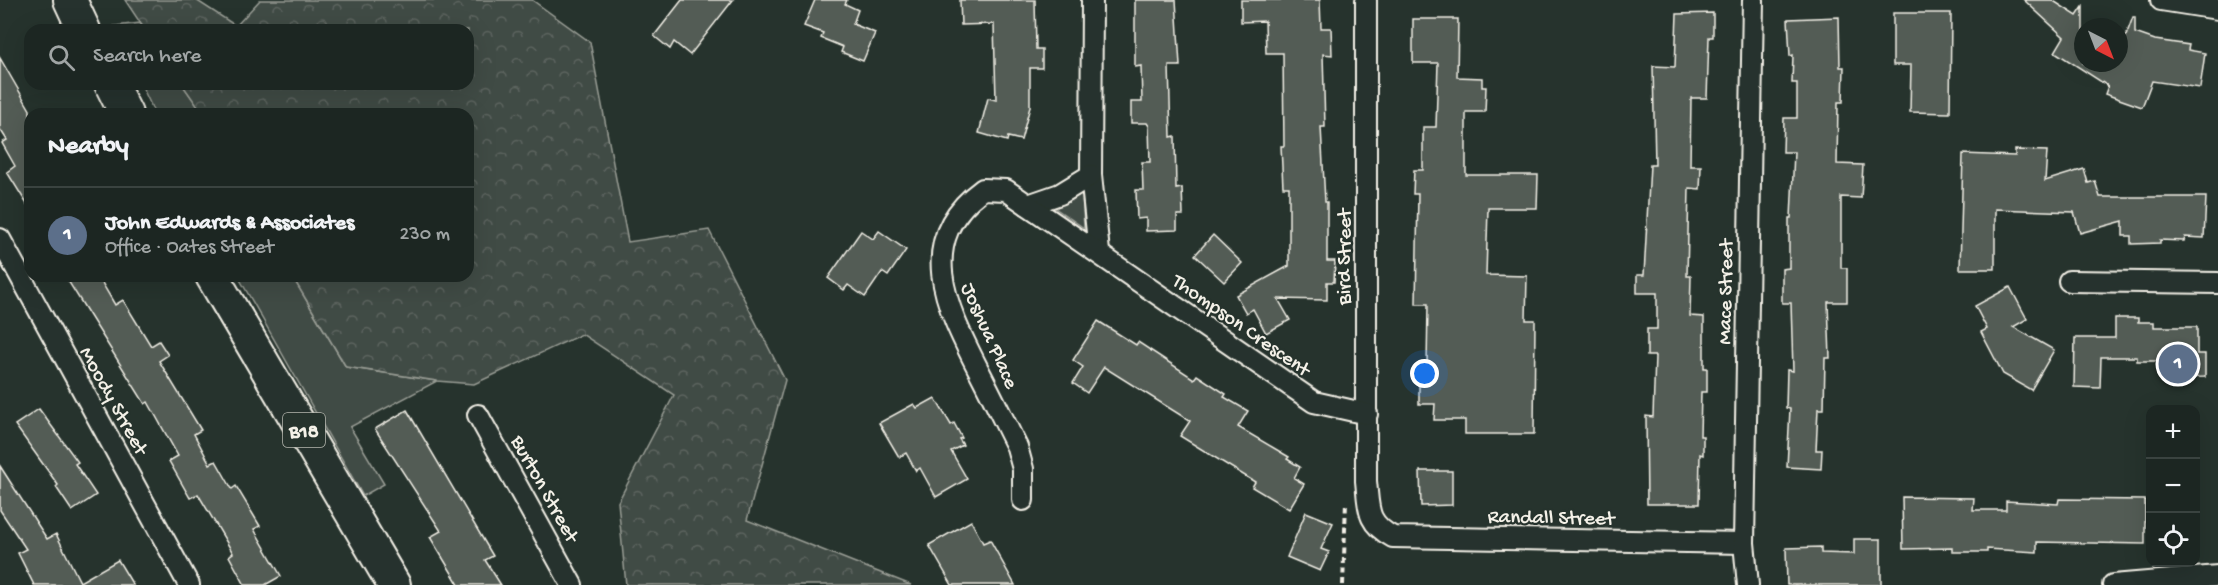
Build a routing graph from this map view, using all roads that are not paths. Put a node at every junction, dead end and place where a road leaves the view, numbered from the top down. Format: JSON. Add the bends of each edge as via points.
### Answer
{"nodes":[{"id":1,"x":70,"y":0,"type":"edge"},
{"id":2,"x":1092,"y":0,"type":"edge"},
{"id":3,"x":1366,"y":0,"type":"edge"},
{"id":4,"x":1753,"y":0,"type":"edge"},
{"id":5,"x":2161,"y":0,"type":"edge"},
{"id":6,"x":2218,"y":9,"type":"edge"},
{"id":7,"x":81,"y":24,"type":"edge"},
{"id":8,"x":114,"y":90,"type":"edge"},
{"id":9,"x":123,"y":108,"type":"edge"},
{"id":10,"x":1091,"y":176,"type":"junction"},
{"id":11,"x":1028,"y":205,"type":"junction"},
{"id":12,"x":0,"y":239,"type":"edge"},
{"id":13,"x":1099,"y":252,"type":"junction"},
{"id":14,"x":2070,"y":281,"type":"dead end"},
{"id":15,"x":216,"y":282,"type":"edge"},
{"id":16,"x":2218,"y":283,"type":"edge"},
{"id":17,"x":1367,"y":414,"type":"junction"},
{"id":18,"x":478,"y":415,"type":"dead end"},
{"id":19,"x":1023,"y":500,"type":"dead end"},
{"id":20,"x":1369,"y":513,"type":"joint"},
{"id":21,"x":1744,"y":543,"type":"junction"},
{"id":22,"x":2218,"y":576,"type":"edge"},
{"id":23,"x":189,"y":585,"type":"edge"},
{"id":24,"x":394,"y":585,"type":"edge"},
{"id":25,"x":572,"y":585,"type":"edge"},
{"id":26,"x":1748,"y":585,"type":"edge"},
{"id":27,"x":2114,"y":585,"type":"edge"}],
"edges":[{"from":1,"to":7,"type":"highway"},
{"from":2,"to":10,"type":"street"},
{"from":3,"to":17,"type":"street","name":"Bird Street"},
{"from":4,"to":21,"type":"street","name":"Mace Street"},
{"from":5,"to":6,"type":"street"},
{"from":8,"to":9,"type":"highway"},
{"from":10,"to":11,"type":"street","via":[[1060,194]]},
{"from":10,"to":13,"type":"street"},
{"from":11,"to":13,"type":"street","name":"Joshua Place"},
{"from":11,"to":19,"type":"street","name":"Joshua Place","via":[[1006,190],[983,189],[968,200],[950,224],[943,247],[941,284],[953,320],[1017,447],[1023,468]]},
{"from":12,"to":23,"type":"street","name":"Moody Street"},
{"from":13,"to":17,"type":"street","name":"Thompson Crescent","via":[[1314,402]]},
{"from":14,"to":16,"type":"street"},
{"from":15,"to":24,"type":"highway","number":"B18"},
{"from":17,"to":20,"type":"street","name":"Bird Street"},
{"from":18,"to":25,"type":"street","name":"Burton Street"},
{"from":20,"to":21,"type":"street","name":"Randall Street","via":[[1378,529],[1393,537]]},
{"from":21,"to":26,"type":"street","name":"Mace Street"},
{"from":22,"to":27,"type":"street"}]}
